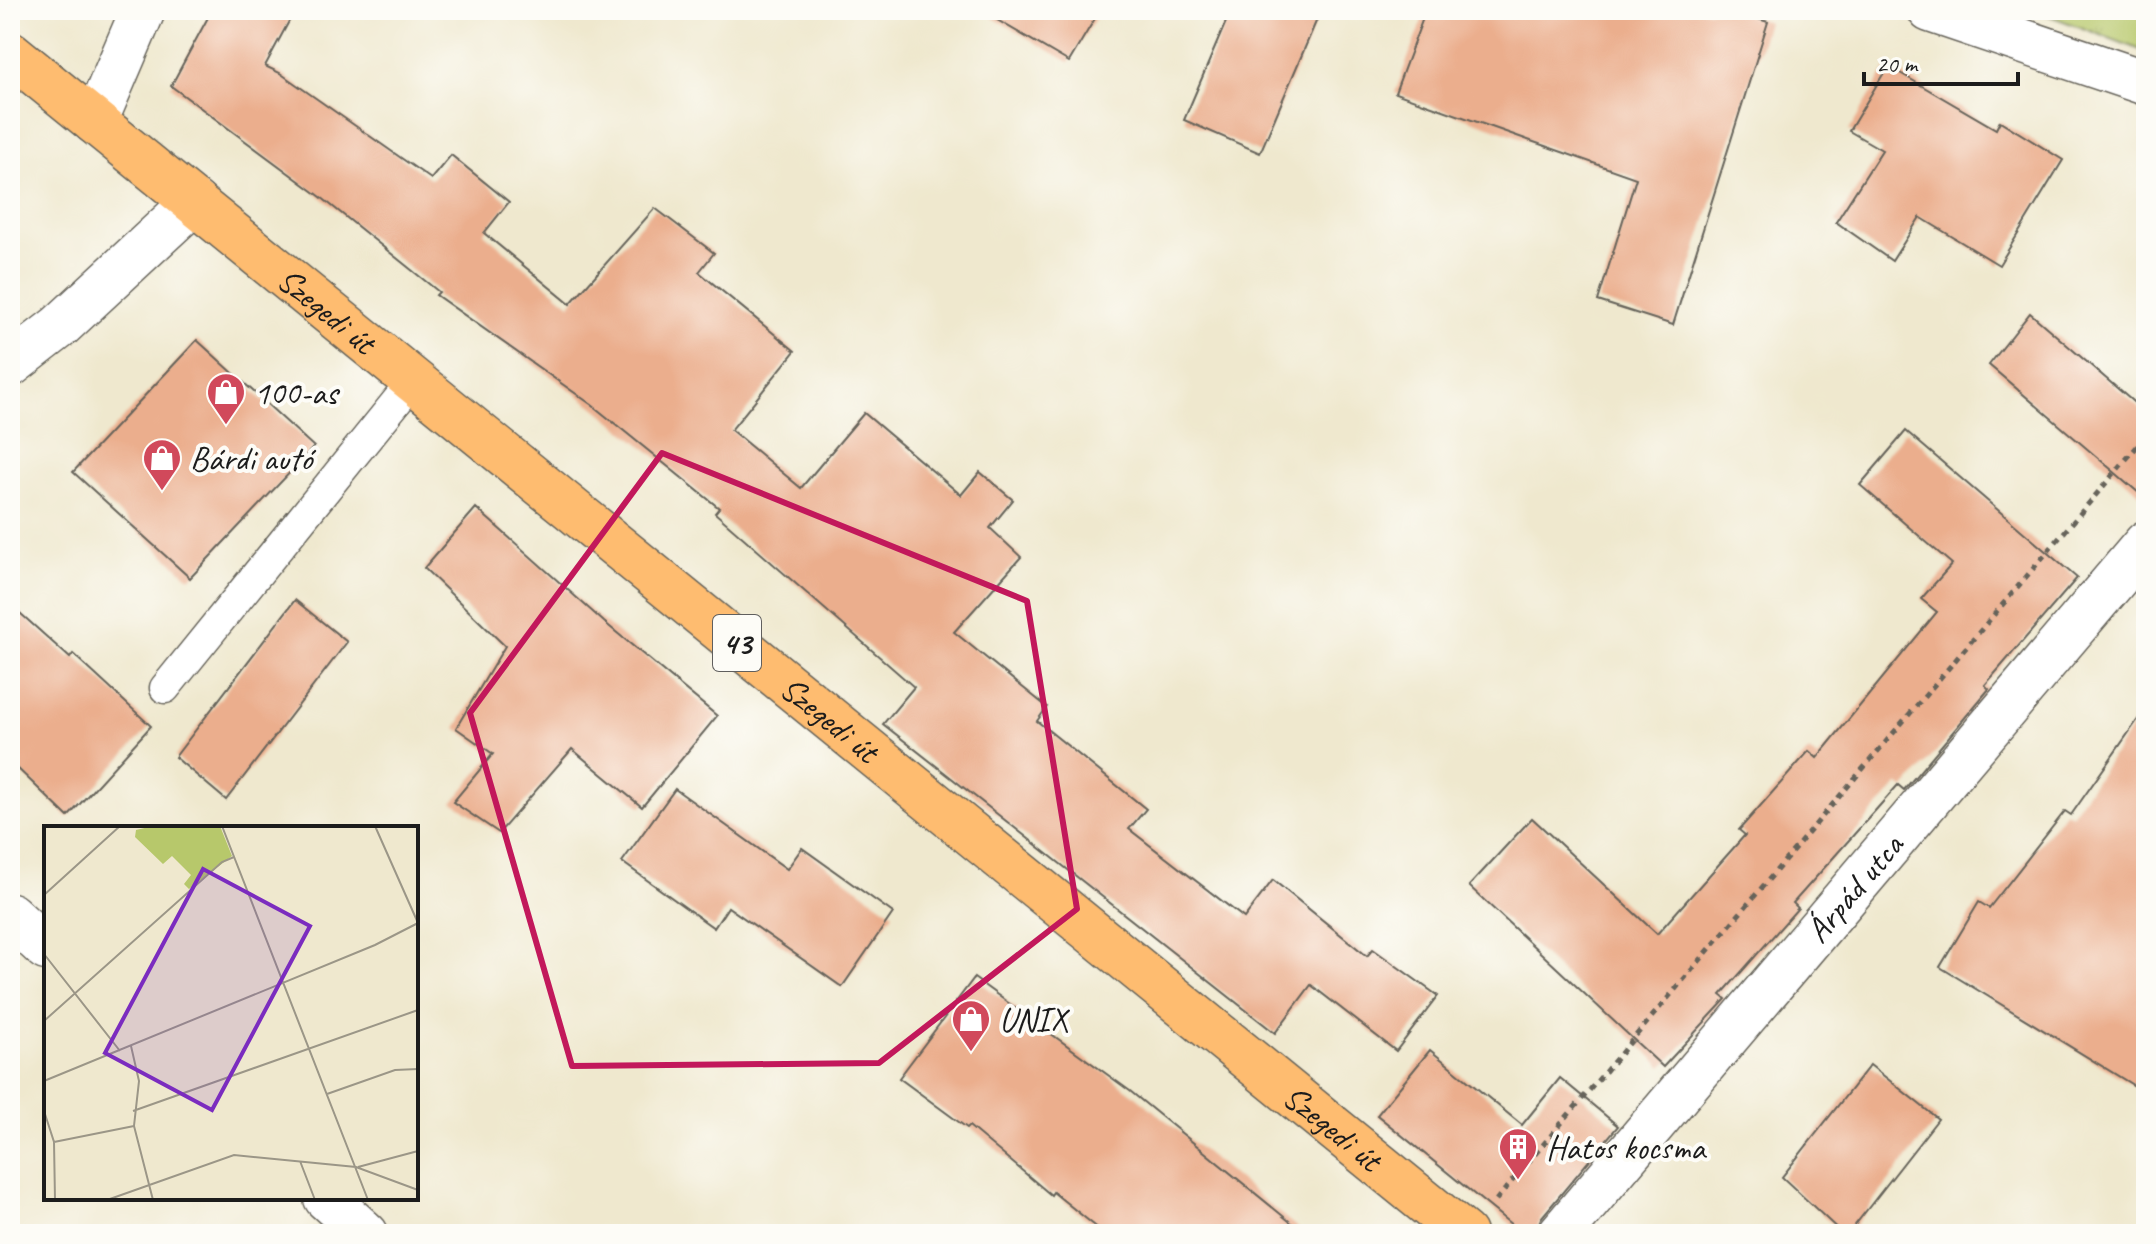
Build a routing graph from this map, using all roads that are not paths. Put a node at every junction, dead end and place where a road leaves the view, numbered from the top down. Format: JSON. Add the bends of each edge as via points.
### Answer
{"nodes":[{"id":1,"x":143,"y":10,"type":"edge"},
{"id":2,"x":1930,"y":10,"type":"edge"},
{"id":3,"x":10,"y":53,"type":"edge"},
{"id":4,"x":2146,"y":83,"type":"edge"},
{"id":5,"x":95,"y":122,"type":"junction"},
{"id":6,"x":194,"y":202,"type":"junction"},
{"id":7,"x":10,"y":365,"type":"edge"},
{"id":8,"x":414,"y":380,"type":"junction"},
{"id":9,"x":2146,"y":543,"type":"edge"},
{"id":10,"x":165,"y":688,"type":"dead end"},
{"id":11,"x":10,"y":915,"type":"edge"},
{"id":12,"x":44,"y":946,"type":"edge"},
{"id":13,"x":328,"y":1200,"type":"edge"},
{"id":14,"x":366,"y":1234,"type":"edge"},
{"id":15,"x":1464,"y":1234,"type":"edge"},
{"id":16,"x":1560,"y":1234,"type":"edge"}],
"edges":[{"from":1,"to":5,"type":"street"},
{"from":2,"to":4,"type":"street"},
{"from":3,"to":5,"type":"main road","name":"Szegedi út","number":"43"},
{"from":5,"to":6,"type":"main road","name":"Szegedi út","number":"43"},
{"from":6,"to":7,"type":"street","via":[[59,327]]},
{"from":6,"to":8,"type":"main road","name":"Szegedi út","number":"43"},
{"from":8,"to":10,"type":"lane"},
{"from":8,"to":15,"type":"main road","name":"Szegedi út","number":"43"},
{"from":9,"to":16,"type":"street","name":"Árpád utca"},
{"from":11,"to":12,"type":"street"},
{"from":13,"to":14,"type":"street"}]}
